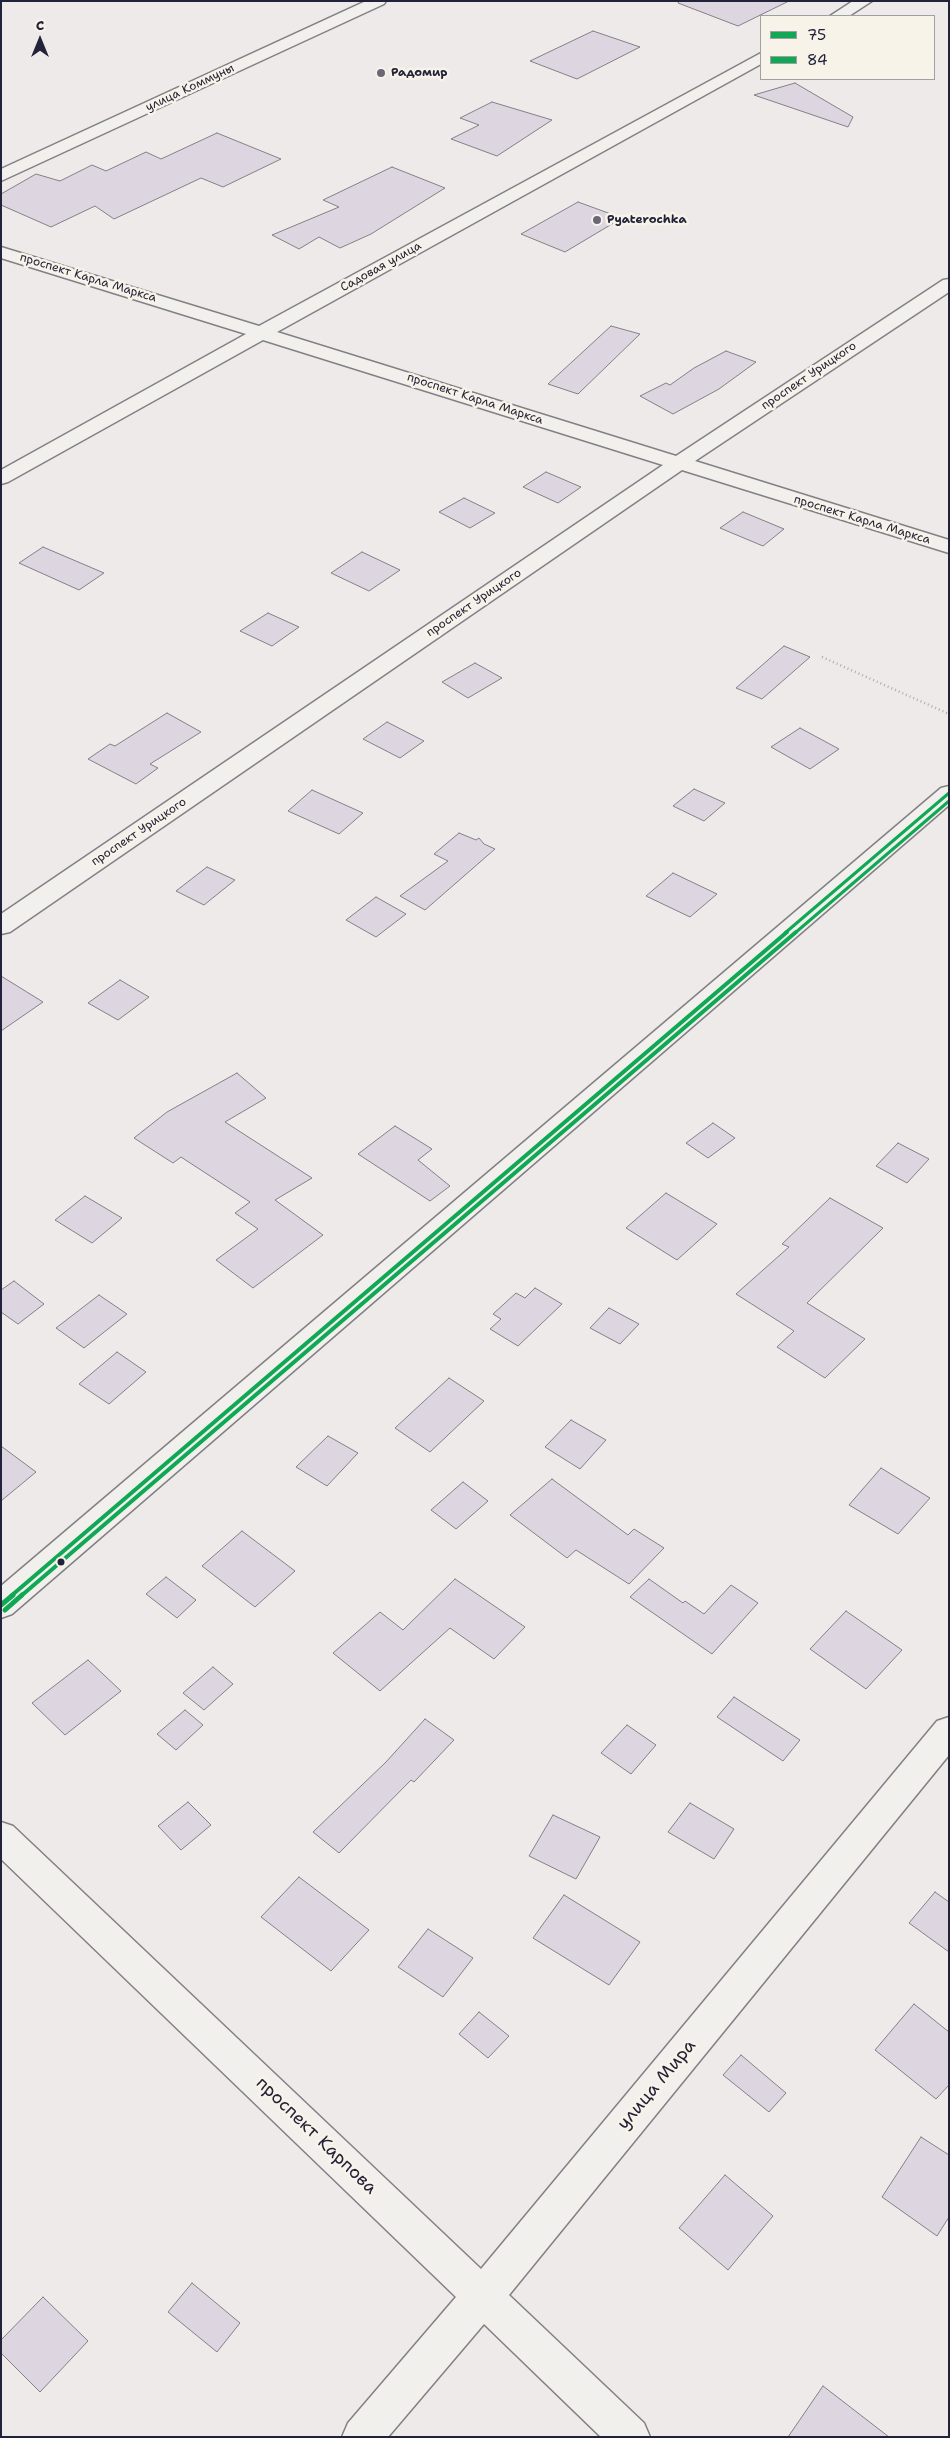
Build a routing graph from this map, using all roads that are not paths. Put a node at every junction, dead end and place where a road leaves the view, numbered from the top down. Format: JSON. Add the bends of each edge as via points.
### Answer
{"nodes":[{"id":1,"x":378,"y":1,"type":"edge"},
{"id":2,"x":866,"y":1,"type":"edge"},
{"id":3,"x":840,"y":15,"type":"edge"},
{"id":4,"x":760,"y":59,"type":"edge"},
{"id":5,"x":1,"y":176,"type":"edge"},
{"id":6,"x":1,"y":252,"type":"edge"},
{"id":7,"x":949,"y":284,"type":"edge"},
{"id":8,"x":263,"y":332,"type":"junction"},
{"id":9,"x":679,"y":463,"type":"junction"},
{"id":10,"x":1,"y":478,"type":"edge"},
{"id":11,"x":949,"y":547,"type":"edge"},
{"id":12,"x":949,"y":793,"type":"edge"},
{"id":13,"x":1,"y":926,"type":"edge"},
{"id":14,"x":1,"y":1605,"type":"edge"},
{"id":15,"x":949,"y":1731,"type":"edge"},
{"id":16,"x":1,"y":1836,"type":"edge"},
{"id":17,"x":483,"y":2296,"type":"junction"},
{"id":18,"x":362,"y":2437,"type":"edge"},
{"id":19,"x":630,"y":2437,"type":"edge"}],
"edges":[{"from":1,"to":5,"type":"street","name":"улица Коммуны"},
{"from":2,"to":3,"type":"street"},
{"from":4,"to":8,"type":"street","name":"Садовая улица"},
{"from":6,"to":8,"type":"street","name":"проспект Карла Маркса"},
{"from":7,"to":9,"type":"street","name":"проспект Урицкого"},
{"from":8,"to":9,"type":"street","name":"проспект Карла Маркса"},
{"from":8,"to":10,"type":"street","name":"Садовая улица"},
{"from":9,"to":11,"type":"street","name":"проспект Карла Маркса"},
{"from":9,"to":13,"type":"street","name":"проспект Урицкого"},
{"from":12,"to":14,"type":"street"},
{"from":15,"to":17,"type":"street","name":"улица Мира"},
{"from":16,"to":17,"type":"street","name":"проспект Карпова"},
{"from":17,"to":18,"type":"street","name":"улица Мира"},
{"from":17,"to":19,"type":"street","name":"проспект Карпова"}]}
